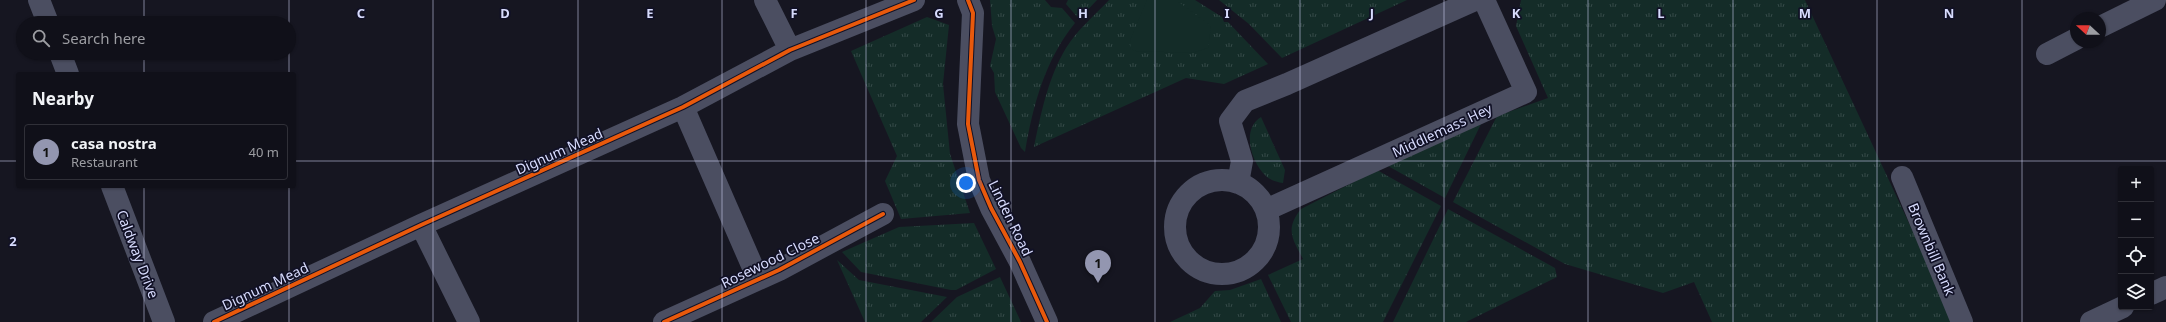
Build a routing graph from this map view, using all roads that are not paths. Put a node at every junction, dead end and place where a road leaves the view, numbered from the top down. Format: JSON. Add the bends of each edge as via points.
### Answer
{"nodes":[{"id":1,"x":40,"y":0,"type":"edge"},
{"id":2,"x":765,"y":0,"type":"edge"},
{"id":3,"x":914,"y":0,"type":"edge"},
{"id":4,"x":968,"y":0,"type":"edge"},
{"id":5,"x":1475,"y":0,"type":"edge"},
{"id":6,"x":1484,"y":0,"type":"edge"},
{"id":7,"x":2155,"y":0,"type":"edge"},
{"id":8,"x":46,"y":16,"type":"edge"},
{"id":9,"x":2106,"y":24,"type":"edge"},
{"id":10,"x":2070,"y":42,"type":"edge"},
{"id":11,"x":790,"y":50,"type":"junction"},
{"id":12,"x":2047,"y":54,"type":"dead end"},
{"id":13,"x":63,"y":60,"type":"edge"},
{"id":14,"x":67,"y":72,"type":"edge"},
{"id":15,"x":683,"y":107,"type":"junction"},
{"id":16,"x":1902,"y":177,"type":"dead end"},
{"id":17,"x":1238,"y":183,"type":"junction"},
{"id":18,"x":113,"y":188,"type":"edge"},
{"id":19,"x":1266,"y":210,"type":"junction"},
{"id":20,"x":884,"y":214,"type":"dead end"},
{"id":21,"x":421,"y":225,"type":"junction"},
{"id":22,"x":758,"y":279,"type":"junction"},
{"id":23,"x":2166,"y":287,"type":"edge"},
{"id":24,"x":2154,"y":293,"type":"edge"},
{"id":25,"x":2118,"y":309,"type":"edge"},
{"id":26,"x":164,"y":322,"type":"edge"},
{"id":27,"x":214,"y":322,"type":"edge"},
{"id":28,"x":469,"y":322,"type":"edge"},
{"id":29,"x":664,"y":322,"type":"edge"},
{"id":30,"x":1047,"y":322,"type":"edge"},
{"id":31,"x":1962,"y":322,"type":"edge"},
{"id":32,"x":2091,"y":322,"type":"edge"}],
"edges":[{"from":1,"to":8,"type":"street"},
{"from":2,"to":11,"type":"street"},
{"from":3,"to":11,"type":"street","name":"Dignum Mead"},
{"from":4,"to":30,"type":"street","name":"Linden Road","via":[[973,13],[968,124],[980,180]]},
{"from":5,"to":17,"type":"street","via":[[1245,101],[1230,121],[1242,161]]},
{"from":6,"to":19,"type":"street","name":"Middlemass Hey","via":[[1526,92]]},
{"from":7,"to":9,"type":"street"},
{"from":10,"to":12,"type":"street"},
{"from":11,"to":15,"type":"street","name":"Dignum Mead"},
{"from":13,"to":14,"type":"street"},
{"from":15,"to":21,"type":"street","name":"Dignum Mead"},
{"from":15,"to":22,"type":"street","name":"Rosewood Close"},
{"from":16,"to":31,"type":"street","name":"Brownbill Bank"},
{"from":17,"to":19,"type":"street","via":[[1255,193]]},
{"from":17,"to":19,"type":"street","via":[[1214,180],[1200,185],[1188,194],[1179,207],[1175,221],[1175,237],[1180,251],[1190,263],[1203,271],[1217,275],[1232,274],[1246,268],[1258,259],[1266,246],[1269,232]]},
{"from":18,"to":26,"type":"street","name":"Caldway Drive"},
{"from":20,"to":22,"type":"street","name":"Rosewood Close"},
{"from":21,"to":27,"type":"street","name":"Dignum Mead"},
{"from":21,"to":28,"type":"street"},
{"from":22,"to":29,"type":"street","name":"Rosewood Close"},
{"from":23,"to":24,"type":"street"},
{"from":25,"to":32,"type":"street"}]}
